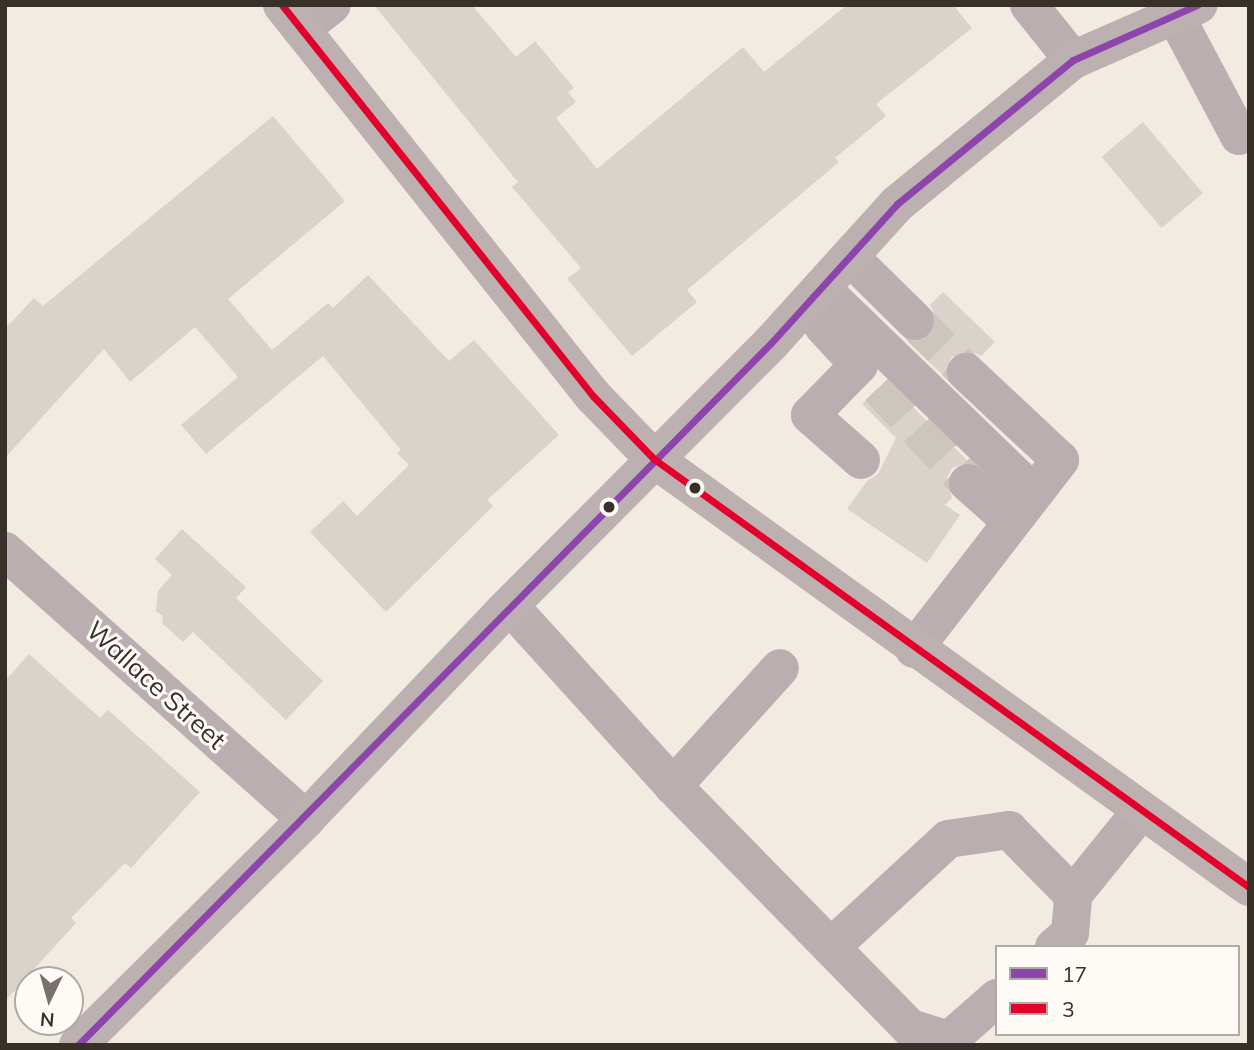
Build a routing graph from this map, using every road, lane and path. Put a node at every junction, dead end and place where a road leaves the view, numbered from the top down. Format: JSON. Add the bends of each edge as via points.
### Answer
{"nodes":[{"id":1,"x":332,"y":5,"type":"edge"},
{"id":2,"x":1029,"y":5,"type":"edge"},
{"id":3,"x":1186,"y":10,"type":"edge"},
{"id":4,"x":291,"y":17,"type":"edge"},
{"id":5,"x":1073,"y":60,"type":"junction"},
{"id":6,"x":1239,"y":136,"type":"dead end"},
{"id":7,"x":850,"y":257,"type":"junction"},
{"id":8,"x":813,"y":297,"type":"junction"},
{"id":9,"x":915,"y":321,"type":"tunnel mouth"},
{"id":10,"x":966,"y":372,"type":"tunnel mouth"},
{"id":11,"x":654,"y":459,"type":"junction"},
{"id":12,"x":861,"y":460,"type":"dead end"},
{"id":13,"x":968,"y":483,"type":"tunnel mouth"},
{"id":14,"x":1022,"y":507,"type":"junction"},
{"id":15,"x":5,"y":551,"type":"edge"},
{"id":16,"x":510,"y":606,"type":"junction"},
{"id":17,"x":914,"y":649,"type":"junction"},
{"id":18,"x":780,"y":668,"type":"dead end"},
{"id":19,"x":673,"y":786,"type":"junction"},
{"id":20,"x":1142,"y":811,"type":"junction"},
{"id":21,"x":306,"y":819,"type":"junction"},
{"id":22,"x":1249,"y":887,"type":"edge"},
{"id":23,"x":1073,"y":895,"type":"junction"},
{"id":24,"x":1056,"y":945,"type":"edge"},
{"id":25,"x":831,"y":947,"type":"junction"},
{"id":26,"x":995,"y":1000,"type":"edge"},
{"id":27,"x":949,"y":1042,"type":"edge"},
{"id":28,"x":78,"y":1045,"type":"edge"}],
"edges":[{"from":1,"to":4,"type":"street"},
{"from":2,"to":5,"type":"street"},
{"from":3,"to":5,"type":"main road"},
{"from":3,"to":6,"type":"street"},
{"from":4,"to":11,"type":"main road","via":[[593,396]]},
{"from":5,"to":7,"type":"main road","via":[[897,204]]},
{"from":7,"to":8,"type":"main road"},
{"from":7,"to":9,"type":"street"},
{"from":8,"to":11,"type":"main road"},
{"from":8,"to":12,"type":"street","via":[[869,376],[810,415]]},
{"from":8,"to":14,"type":"street"},
{"from":10,"to":14,"type":"street","via":[[1060,460]]},
{"from":11,"to":16,"type":"main road"},
{"from":11,"to":17,"type":"main road"},
{"from":13,"to":14,"type":"street"},
{"from":14,"to":17,"type":"street"},
{"from":15,"to":21,"type":"street","name":"Wallace Street"},
{"from":16,"to":19,"type":"street"},
{"from":16,"to":21,"type":"main road"},
{"from":17,"to":20,"type":"main road"},
{"from":18,"to":19,"type":"street"},
{"from":19,"to":25,"type":"street"},
{"from":20,"to":22,"type":"main road"},
{"from":20,"to":23,"type":"street"},
{"from":21,"to":28,"type":"main road"},
{"from":23,"to":24,"type":"street","via":[[1069,933]]},
{"from":23,"to":25,"type":"street","via":[[1009,830],[948,839]]},
{"from":25,"to":27,"type":"street","via":[[909,1028]]},
{"from":26,"to":27,"type":"street"}]}
